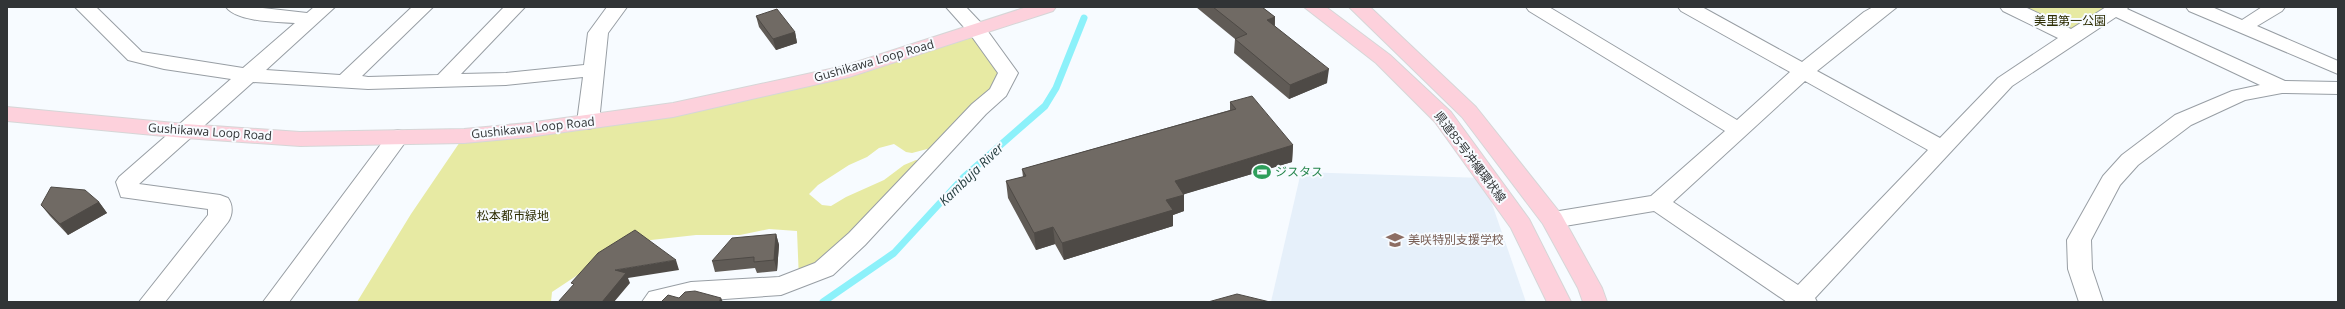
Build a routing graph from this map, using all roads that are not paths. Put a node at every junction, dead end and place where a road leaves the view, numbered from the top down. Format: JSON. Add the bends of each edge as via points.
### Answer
{"nodes":[{"id":1,"x":86,"y":7,"type":"edge"},
{"id":2,"x":236,"y":7,"type":"edge"},
{"id":3,"x":422,"y":7,"type":"edge"},
{"id":4,"x":515,"y":7,"type":"edge"},
{"id":5,"x":617,"y":7,"type":"edge"},
{"id":6,"x":956,"y":7,"type":"edge"},
{"id":7,"x":1046,"y":7,"type":"edge"},
{"id":8,"x":1314,"y":7,"type":"edge"},
{"id":9,"x":1359,"y":7,"type":"edge"},
{"id":10,"x":1536,"y":7,"type":"edge"},
{"id":11,"x":1688,"y":7,"type":"edge"},
{"id":12,"x":2010,"y":7,"type":"edge"},
{"id":13,"x":2196,"y":7,"type":"edge"},
{"id":14,"x":2275,"y":7,"type":"edge"},
{"id":15,"x":2117,"y":8,"type":"edge"},
{"id":16,"x":1871,"y":10,"type":"edge"},
{"id":17,"x":318,"y":13,"type":"edge"},
{"id":18,"x":2243,"y":27,"type":"junction"},
{"id":19,"x":977,"y":30,"type":"junction"},
{"id":20,"x":2072,"y":37,"type":"junction"},
{"id":21,"x":2338,"y":68,"type":"edge"},
{"id":22,"x":594,"y":70,"type":"junction"},
{"id":23,"x":1803,"y":72,"type":"junction"},
{"id":24,"x":247,"y":75,"type":"junction"},
{"id":25,"x":444,"y":80,"type":"junction"},
{"id":26,"x":344,"y":82,"type":"junction"},
{"id":27,"x":2282,"y":88,"type":"junction"},
{"id":28,"x":2338,"y":88,"type":"edge"},
{"id":29,"x":7,"y":114,"type":"edge"},
{"id":30,"x":588,"y":122,"type":"junction"},
{"id":31,"x":1739,"y":130,"type":"junction"},
{"id":32,"x":185,"y":131,"type":"junction"},
{"id":33,"x":398,"y":137,"type":"junction"},
{"id":34,"x":1941,"y":148,"type":"junction"},
{"id":35,"x":1658,"y":204,"type":"junction"},
{"id":36,"x":1553,"y":220,"type":"junction"},
{"id":37,"x":1802,"y":300,"type":"edge"},
{"id":38,"x":151,"y":302,"type":"edge"},
{"id":39,"x":275,"y":302,"type":"edge"},
{"id":40,"x":654,"y":302,"type":"edge"},
{"id":41,"x":1559,"y":302,"type":"edge"},
{"id":42,"x":1595,"y":302,"type":"edge"},
{"id":43,"x":2091,"y":302,"type":"edge"}],
"edges":[{"from":1,"to":24,"type":"street","via":[[135,56],[164,63]]},
{"from":2,"to":17,"type":"street","via":[[256,14]]},
{"from":3,"to":26,"type":"street"},
{"from":4,"to":25,"type":"street"},
{"from":5,"to":22,"type":"street","via":[[598,32]]},
{"from":6,"to":19,"type":"street"},
{"from":7,"to":19,"type":"main road","name":"Gushikawa Loop Road"},
{"from":8,"to":41,"type":"main road","name":"県道85号沖縄環状線","via":[[1383,59],[1443,117],[1521,225]]},
{"from":9,"to":36,"type":"main road","name":"県道85号沖縄環状線","via":[[1469,112]]},
{"from":10,"to":31,"type":"street"},
{"from":11,"to":23,"type":"street"},
{"from":12,"to":20,"type":"street"},
{"from":13,"to":18,"type":"street"},
{"from":14,"to":18,"type":"street"},
{"from":15,"to":20,"type":"street"},
{"from":15,"to":27,"type":"street"},
{"from":16,"to":23,"type":"street"},
{"from":17,"to":24,"type":"street"},
{"from":18,"to":21,"type":"street"},
{"from":19,"to":30,"type":"main road","name":"Gushikawa Loop Road","via":[[849,71],[673,110]]},
{"from":19,"to":40,"type":"street","via":[[1008,73],[999,92],[979,109],[857,239],[824,269],[781,286],[691,291],[658,298]]},
{"from":20,"to":34,"type":"street","via":[[2005,82]]},
{"from":22,"to":25,"type":"street","via":[[506,79]]},
{"from":22,"to":30,"type":"street"},
{"from":23,"to":31,"type":"street"},
{"from":23,"to":34,"type":"street"},
{"from":24,"to":26,"type":"street"},
{"from":24,"to":32,"type":"street"},
{"from":25,"to":26,"type":"street"},
{"from":27,"to":28,"type":"street"},
{"from":27,"to":43,"type":"street","via":[[2239,95],[2183,120],[2130,160],[2111,181],[2079,240],[2080,268]]},
{"from":29,"to":32,"type":"main road","name":"Gushikawa Loop Road"},
{"from":30,"to":33,"type":"main road","name":"Gushikawa Loop Road","via":[[464,136]]},
{"from":31,"to":35,"type":"street"},
{"from":32,"to":33,"type":"main road","name":"Gushikawa Loop Road","via":[[300,138]]},
{"from":32,"to":38,"type":"street","via":[[127,182],[129,192],[220,203],[220,216]]},
{"from":33,"to":39,"type":"street"},
{"from":34,"to":37,"type":"street"},
{"from":35,"to":36,"type":"street"},
{"from":35,"to":37,"type":"street"},
{"from":36,"to":42,"type":"main road","name":"県道85号沖縄環状線"}]}
